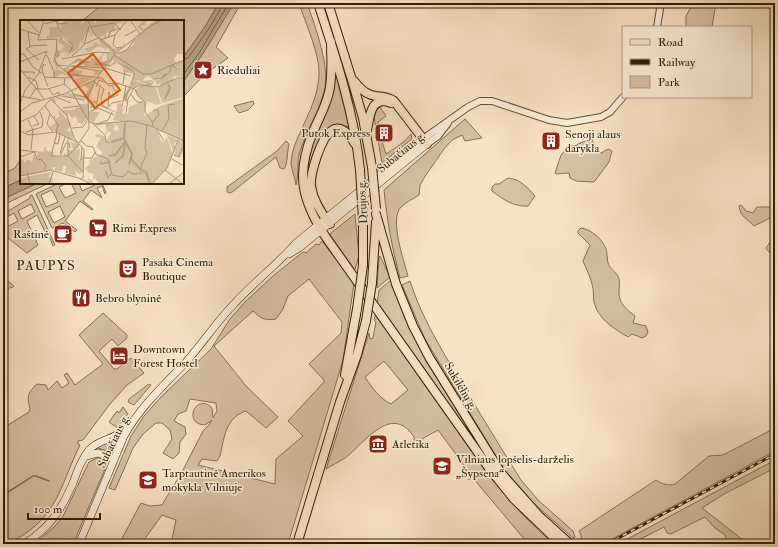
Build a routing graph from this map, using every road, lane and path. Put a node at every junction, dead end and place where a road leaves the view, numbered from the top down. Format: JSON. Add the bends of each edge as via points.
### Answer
{"nodes":[{"id":1,"x":318,"y":3,"type":"edge"},
{"id":2,"x":328,"y":3,"type":"edge"},
{"id":3,"x":661,"y":3,"type":"edge"},
{"id":4,"x":657,"y":26,"type":"edge"},
{"id":5,"x":331,"y":42,"type":"junction"},
{"id":6,"x":352,"y":80,"type":"junction"},
{"id":7,"x":622,"y":98,"type":"edge"},
{"id":8,"x":400,"y":110,"type":"junction"},
{"id":9,"x":366,"y":134,"type":"junction"},
{"id":10,"x":425,"y":142,"type":"junction"},
{"id":11,"x":358,"y":150,"type":"junction"},
{"id":12,"x":376,"y":211,"type":"junction"},
{"id":13,"x":327,"y":221,"type":"junction"},
{"id":14,"x":319,"y":228,"type":"junction"},
{"id":15,"x":340,"y":402,"type":"junction"},
{"id":16,"x":132,"y":422,"type":"junction"},
{"id":17,"x":86,"y":456,"type":"junction"},
{"id":18,"x":114,"y":459,"type":"junction"},
{"id":19,"x":24,"y":544,"type":"edge"},
{"id":20,"x":79,"y":544,"type":"edge"},
{"id":21,"x":297,"y":544,"type":"edge"},
{"id":22,"x":561,"y":544,"type":"edge"},
{"id":23,"x":570,"y":544,"type":"edge"}],
"edges":[{"from":1,"to":5,"type":"main road","name":"Drujos g."},
{"from":2,"to":6,"type":"main road","name":"Drujos g."},
{"from":3,"to":4,"type":"street"},
{"from":5,"to":11,"type":"main road","name":"Drujos g.","via":[[349,102]]},
{"from":5,"to":14,"type":"main road","via":[[329,92],[304,158],[303,187]]},
{"from":6,"to":8,"type":"main road","via":[[367,94],[390,98]]},
{"from":6,"to":9,"type":"main road","name":"Drujos g."},
{"from":7,"to":10,"type":"street","name":"Subačiaus g.","via":[[610,112],[601,117],[567,124],[486,100],[474,104],[450,120],[438,136]]},
{"from":8,"to":9,"type":"main road","via":[[387,101],[376,103],[370,111]]},
{"from":8,"to":10,"type":"main road"},
{"from":9,"to":12,"type":"main road","name":"Drujos g.","bridge":true},
{"from":10,"to":13,"type":"main road","name":"Subačiaus g."},
{"from":11,"to":13,"type":"main road","via":[[342,129],[332,130],[322,142],[311,176],[311,185],[317,204]]},
{"from":11,"to":15,"type":"main road","name":"Drujos g.","bridge":true,"via":[[363,265]]},
{"from":12,"to":15,"type":"main road","name":"Drujos g.","bridge":true,"via":[[372,283],[366,322]]},
{"from":12,"to":23,"type":"main road","name":"Sukilėlių g.","via":[[393,277],[429,357],[501,473],[539,516]]},
{"from":13,"to":14,"type":"main road","name":"Subačiaus g."},
{"from":14,"to":16,"type":"main road","name":"Subačiaus g.","via":[[234,304]]},
{"from":14,"to":22,"type":"main road","via":[[489,468],[514,499]]},
{"from":15,"to":21,"type":"main road","name":"Drujos g."},
{"from":16,"to":17,"type":"main road","via":[[119,434],[94,446]]},
{"from":16,"to":18,"type":"main road","name":"Subačiaus g."},
{"from":17,"to":18,"type":"main road","via":[[98,453]]},
{"from":17,"to":19,"type":"main road","via":[[54,519],[42,532]]},
{"from":18,"to":20,"type":"main road","name":"Subačiaus g."}]}
